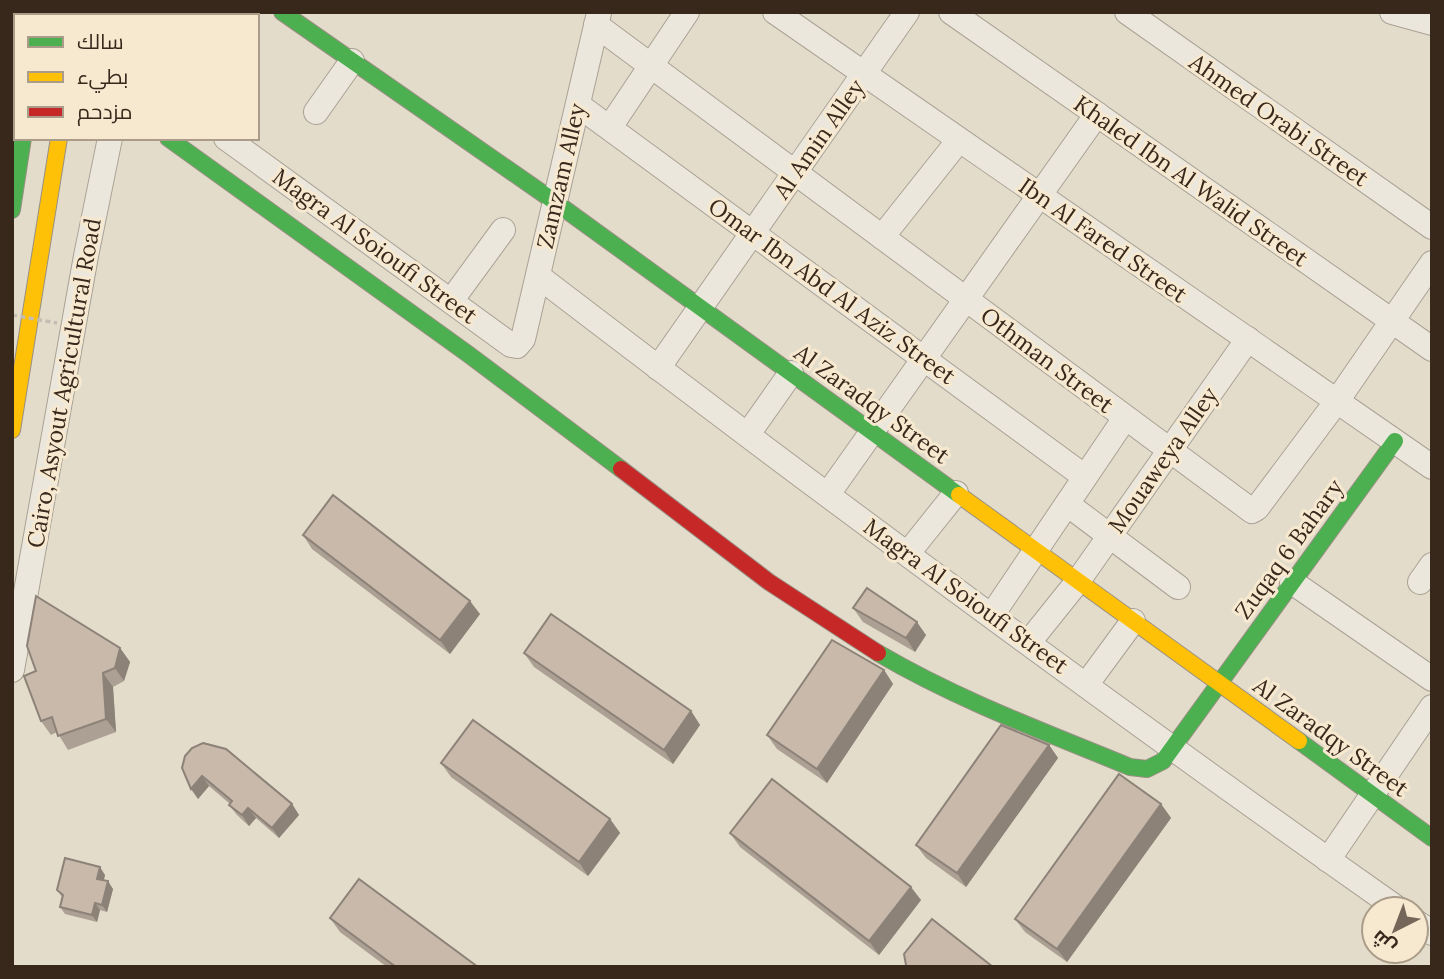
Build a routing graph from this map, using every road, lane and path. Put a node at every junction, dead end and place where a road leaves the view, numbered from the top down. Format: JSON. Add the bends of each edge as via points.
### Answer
{"nodes":[{"id":1,"x":282,"y":12,"type":"edge"},
{"id":2,"x":687,"y":12,"type":"edge"},
{"id":3,"x":775,"y":12,"type":"edge"},
{"id":4,"x":907,"y":12,"type":"edge"},
{"id":5,"x":951,"y":12,"type":"edge"},
{"id":6,"x":1127,"y":12,"type":"edge"},
{"id":7,"x":1392,"y":12,"type":"edge"},
{"id":8,"x":598,"y":19,"type":"edge"},
{"id":9,"x":1432,"y":23,"type":"edge"},
{"id":10,"x":352,"y":61,"type":"junction"},
{"id":11,"x":651,"y":65,"type":"junction"},
{"id":12,"x":864,"y":74,"type":"junction"},
{"id":13,"x":578,"y":104,"type":"junction"},
{"id":14,"x":316,"y":112,"type":"dead end"},
{"id":15,"x":1097,"y":114,"type":"junction"},
{"id":16,"x":610,"y":127,"type":"junction"},
{"id":17,"x":23,"y":140,"type":"edge"},
{"id":18,"x":59,"y":140,"type":"edge"},
{"id":19,"x":110,"y":140,"type":"edge"},
{"id":20,"x":171,"y":140,"type":"edge"},
{"id":21,"x":229,"y":140,"type":"edge"},
{"id":22,"x":959,"y":140,"type":"junction"},
{"id":23,"x":795,"y":173,"type":"junction"},
{"id":24,"x":1039,"y":195,"type":"junction"},
{"id":25,"x":555,"y":202,"type":"junction"},
{"id":26,"x":12,"y":210,"type":"edge"},
{"id":27,"x":1432,"y":227,"type":"edge"},
{"id":28,"x":503,"y":230,"type":"dead end"},
{"id":29,"x":754,"y":234,"type":"junction"},
{"id":30,"x":882,"y":237,"type":"junction"},
{"id":31,"x":1432,"y":263,"type":"edge"},
{"id":32,"x":538,"y":276,"type":"junction"},
{"id":33,"x":965,"y":300,"type":"junction"},
{"id":34,"x":451,"y":301,"type":"junction"},
{"id":35,"x":702,"y":308,"type":"junction"},
{"id":36,"x":12,"y":315,"type":"edge"},
{"id":37,"x":1391,"y":322,"type":"junction"},
{"id":38,"x":57,"y":323,"type":"dead end"},
{"id":39,"x":523,"y":339,"type":"joint"},
{"id":40,"x":1248,"y":339,"type":"junction"},
{"id":41,"x":1432,"y":349,"type":"edge"},
{"id":42,"x":924,"y":359,"type":"junction"},
{"id":43,"x":658,"y":368,"type":"junction"},
{"id":44,"x":791,"y":373,"type":"junction"},
{"id":45,"x":1337,"y":401,"type":"junction"},
{"id":46,"x":1125,"y":418,"type":"junction"},
{"id":47,"x":12,"y":430,"type":"edge"},
{"id":48,"x":872,"y":432,"type":"junction"},
{"id":49,"x":748,"y":434,"type":"junction"},
{"id":50,"x":1395,"y":441,"type":"junction"},
{"id":51,"x":1169,"y":451,"type":"junction"},
{"id":52,"x":1432,"y":467,"type":"edge"},
{"id":53,"x":1085,"y":477,"type":"junction"},
{"id":54,"x":956,"y":493,"type":"junction"},
{"id":55,"x":828,"y":494,"type":"junction"},
{"id":56,"x":1067,"y":504,"type":"junction"},
{"id":57,"x":1110,"y":536,"type":"junction"},
{"id":58,"x":1035,"y":551,"type":"junction"},
{"id":59,"x":908,"y":553,"type":"junction"},
{"id":60,"x":1078,"y":581,"type":"junction"},
{"id":61,"x":1292,"y":582,"type":"junction"},
{"id":62,"x":1178,"y":587,"type":"dead end"},
{"id":63,"x":992,"y":615,"type":"junction"},
{"id":64,"x":1133,"y":621,"type":"junction"},
{"id":65,"x":1029,"y":642,"type":"junction"},
{"id":66,"x":12,"y":670,"type":"edge"},
{"id":67,"x":1432,"y":679,"type":"edge"},
{"id":68,"x":1219,"y":683,"type":"junction"},
{"id":69,"x":1086,"y":685,"type":"junction"},
{"id":70,"x":1432,"y":707,"type":"edge"},
{"id":71,"x":1173,"y":748,"type":"junction"},
{"id":72,"x":1372,"y":795,"type":"junction"},
{"id":73,"x":1432,"y":838,"type":"edge"},
{"id":74,"x":1328,"y":860,"type":"junction"},
{"id":75,"x":1378,"y":895,"type":"edge"}],
"edges":[{"from":1,"to":10,"type":"main road","name":"Al Zaradqy Street"},
{"from":2,"to":11,"type":"street"},
{"from":3,"to":12,"type":"street","name":"Ibn Al Fared Street"},
{"from":4,"to":12,"type":"street","name":"Al Amin Alley"},
{"from":5,"to":15,"type":"street","name":"Khaled Ibn Al Walid Street"},
{"from":6,"to":27,"type":"street","name":"Ahmed Orabi Street"},
{"from":7,"to":9,"type":"street"},
{"from":8,"to":11,"type":"street","name":"Othman Street"},
{"from":8,"to":13,"type":"street","name":"Zamzam Alley"},
{"from":10,"to":14,"type":"street"},
{"from":10,"to":25,"type":"main road","name":"Al Zaradqy Street"},
{"from":11,"to":16,"type":"street"},
{"from":11,"to":23,"type":"street","name":"Othman Street"},
{"from":12,"to":22,"type":"street","name":"Ibn Al Fared Street"},
{"from":12,"to":23,"type":"street","name":"Al Amin Alley"},
{"from":13,"to":16,"type":"street","name":"Omar Ibn Abd Al Aziz Street"},
{"from":13,"to":25,"type":"street","name":"Zamzam Alley"},
{"from":15,"to":24,"type":"street"},
{"from":15,"to":37,"type":"street","name":"Khaled Ibn Al Walid Street"},
{"from":16,"to":29,"type":"street","name":"Omar Ibn Abd Al Aziz Street"},
{"from":17,"to":26,"type":"main road"},
{"from":18,"to":47,"type":"main road","name":"Cairo, Asyout Agricultural Road"},
{"from":19,"to":66,"type":"street","name":"Cairo, Asyout Agricultural Road"},
{"from":20,"to":71,"type":"main road","name":"Zuqaq 6 Bahary","via":[[446,337],[830,624],[971,700],[1130,767],[1147,769],[1163,761]]},
{"from":21,"to":34,"type":"street","name":"Magra Al Soioufi Street"},
{"from":22,"to":24,"type":"street","name":"Ibn Al Fared Street"},
{"from":22,"to":30,"type":"street"},
{"from":23,"to":29,"type":"street","name":"Al Amin Alley"},
{"from":23,"to":30,"type":"street","name":"Othman Street"},
{"from":24,"to":33,"type":"street"},
{"from":24,"to":40,"type":"street","name":"Ibn Al Fared Street"},
{"from":25,"to":32,"type":"street","name":"Zamzam Alley"},
{"from":25,"to":35,"type":"main road","name":"Al Zaradqy Street"},
{"from":28,"to":34,"type":"street"},
{"from":29,"to":35,"type":"street","name":"Al Amin Alley"},
{"from":29,"to":42,"type":"street","name":"Omar Ibn Abd Al Aziz Street"},
{"from":30,"to":33,"type":"street","name":"Othman Street"},
{"from":31,"to":37,"type":"street","name":"Othman Street"},
{"from":32,"to":39,"type":"street","name":"Zamzam Alley"},
{"from":32,"to":43,"type":"street","name":"Magra Al Soioufi Street"},
{"from":33,"to":42,"type":"street"},
{"from":33,"to":46,"type":"street","name":"Othman Street"},
{"from":34,"to":39,"type":"street","name":"Magra Al Soioufi Street","via":[[512,345]]},
{"from":35,"to":43,"type":"street","name":"Al Amin Alley"},
{"from":35,"to":44,"type":"main road","name":"Al Zaradqy Street"},
{"from":36,"to":38,"type":"path","bridge":true},
{"from":37,"to":41,"type":"street","name":"Khaled Ibn Al Walid Street"},
{"from":37,"to":45,"type":"street","name":"Othman Street"},
{"from":40,"to":45,"type":"street","name":"Ibn Al Fared Street"},
{"from":40,"to":51,"type":"street","name":"Mouaweya Alley"},
{"from":42,"to":48,"type":"street"},
{"from":42,"to":53,"type":"street","name":"Omar Ibn Abd Al Aziz Street"},
{"from":43,"to":49,"type":"street","name":"Magra Al Soioufi Street"},
{"from":44,"to":48,"type":"main road","name":"Al Zaradqy Street"},
{"from":44,"to":49,"type":"street"},
{"from":45,"to":50,"type":"street","name":"Ibn Al Fared Street"},
{"from":45,"to":51,"type":"street","name":"Othman Street","via":[[1255,510]]},
{"from":46,"to":51,"type":"street","name":"Othman Street"},
{"from":46,"to":53,"type":"street"},
{"from":48,"to":54,"type":"main road","name":"Al Zaradqy Street"},
{"from":48,"to":55,"type":"street"},
{"from":49,"to":55,"type":"street","name":"Magra Al Soioufi Street"},
{"from":50,"to":52,"type":"street","name":"Ibn Al Fared Street"},
{"from":50,"to":61,"type":"main road","name":"Zuqaq 6 Bahary"},
{"from":51,"to":57,"type":"street","name":"Mouaweya Alley"},
{"from":53,"to":56,"type":"street"},
{"from":54,"to":58,"type":"main road","name":"Al Zaradqy Street"},
{"from":54,"to":59,"type":"street"},
{"from":55,"to":59,"type":"street","name":"Magra Al Soioufi Street"},
{"from":56,"to":57,"type":"street"},
{"from":56,"to":58,"type":"street"},
{"from":57,"to":60,"type":"street","name":"Mouaweya Alley"},
{"from":57,"to":62,"type":"street"},
{"from":58,"to":60,"type":"main road","name":"Al Zaradqy Street"},
{"from":58,"to":63,"type":"street"},
{"from":59,"to":63,"type":"street","name":"Magra Al Soioufi Street"},
{"from":60,"to":64,"type":"main road","name":"Al Zaradqy Street"},
{"from":60,"to":65,"type":"street","name":"Mouaweya Alley"},
{"from":61,"to":67,"type":"street"},
{"from":61,"to":68,"type":"main road","name":"Zuqaq 6 Bahary"},
{"from":63,"to":65,"type":"street","name":"Magra Al Soioufi Street"},
{"from":64,"to":68,"type":"main road","name":"Al Zaradqy Street"},
{"from":64,"to":69,"type":"street"},
{"from":65,"to":69,"type":"street","name":"Magra Al Soioufi Street"},
{"from":68,"to":71,"type":"main road","name":"Zuqaq 6 Bahary"},
{"from":68,"to":72,"type":"main road","name":"Al Zaradqy Street"},
{"from":69,"to":71,"type":"street","name":"Magra Al Soioufi Street"},
{"from":70,"to":72,"type":"street"},
{"from":71,"to":74,"type":"street","name":"Magra Al Soioufi Street"},
{"from":72,"to":73,"type":"main road","name":"Al Zaradqy Street"},
{"from":72,"to":74,"type":"street"},
{"from":74,"to":75,"type":"street","name":"Magra Al Soioufi Street"}]}
